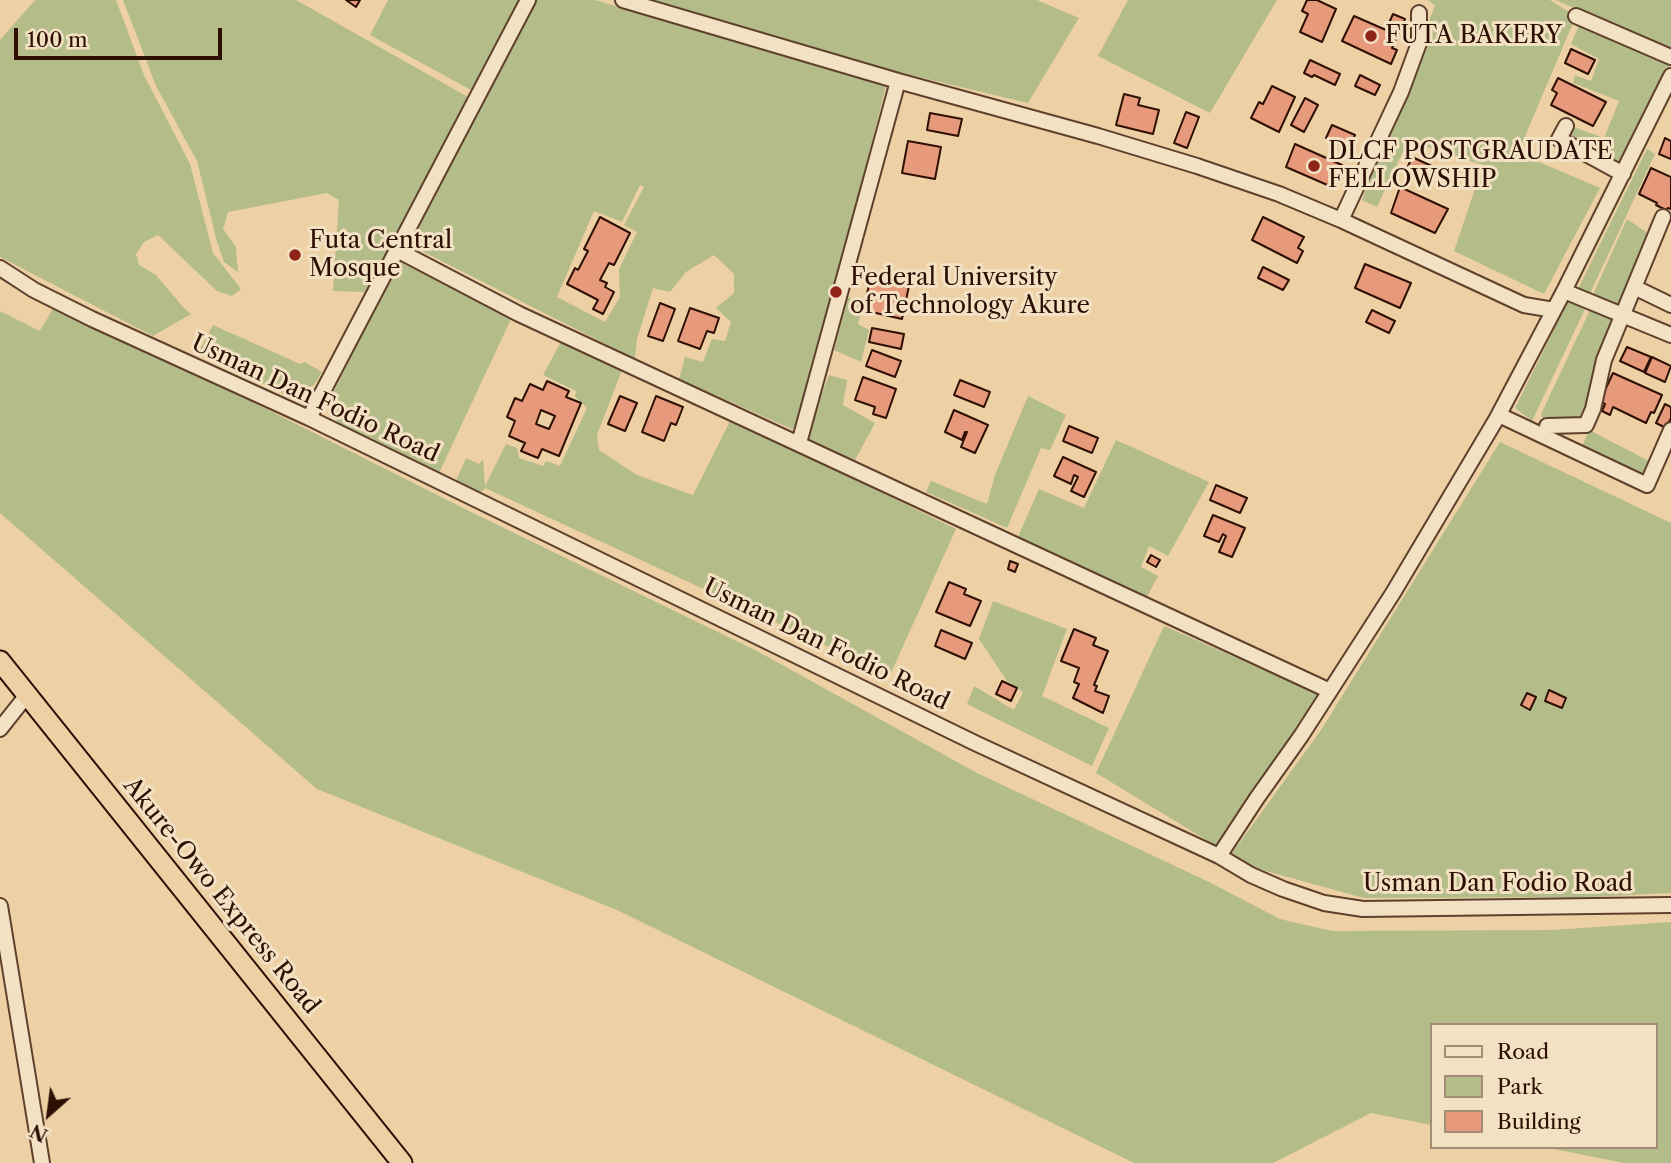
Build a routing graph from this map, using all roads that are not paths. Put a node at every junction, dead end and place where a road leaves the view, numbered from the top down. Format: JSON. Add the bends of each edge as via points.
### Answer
{"nodes":[{"id":1,"x":528,"y":0,"type":"edge"},
{"id":2,"x":623,"y":0,"type":"edge"},
{"id":3,"x":1419,"y":13,"type":"dead end"},
{"id":4,"x":1576,"y":16,"type":"dead end"},
{"id":5,"x":1671,"y":57,"type":"edge"},
{"id":6,"x":1671,"y":76,"type":"edge"},
{"id":7,"x":898,"y":81,"type":"junction"},
{"id":8,"x":1566,"y":126,"type":"dead end"},
{"id":9,"x":1623,"y":174,"type":"junction"},
{"id":10,"x":1663,"y":217,"type":"dead end"},
{"id":11,"x":1341,"y":220,"type":"junction"},
{"id":12,"x":397,"y":250,"type":"junction"},
{"id":13,"x":0,"y":268,"type":"edge"},
{"id":14,"x":1634,"y":287,"type":"junction"},
{"id":15,"x":1564,"y":291,"type":"junction"},
{"id":16,"x":1524,"y":305,"type":"junction"},
{"id":17,"x":1671,"y":305,"type":"edge"},
{"id":18,"x":1554,"y":310,"type":"junction"},
{"id":19,"x":1622,"y":315,"type":"junction"},
{"id":20,"x":1542,"y":329,"type":"junction"},
{"id":21,"x":1671,"y":335,"type":"edge"},
{"id":22,"x":1499,"y":415,"type":"junction"},
{"id":23,"x":309,"y":418,"type":"junction"},
{"id":24,"x":1547,"y":426,"type":"dead end"},
{"id":25,"x":1671,"y":430,"type":"edge"},
{"id":26,"x":799,"y":443,"type":"junction"},
{"id":27,"x":0,"y":661,"type":"edge"},
{"id":28,"x":1330,"y":691,"type":"junction"},
{"id":29,"x":27,"y":695,"type":"junction"},
{"id":30,"x":0,"y":729,"type":"edge"},
{"id":31,"x":1219,"y":856,"type":"junction"},
{"id":32,"x":1671,"y":905,"type":"edge"},
{"id":33,"x":0,"y":906,"type":"edge"},
{"id":34,"x":42,"y":1163,"type":"edge"},
{"id":35,"x":402,"y":1163,"type":"edge"}],
"edges":[{"from":1,"to":12,"type":"street"},
{"from":2,"to":7,"type":"street"},
{"from":3,"to":11,"type":"street","via":[[1419,43],[1401,92]]},
{"from":4,"to":5,"type":"street"},
{"from":6,"to":9,"type":"street"},
{"from":7,"to":11,"type":"street","via":[[1197,166]]},
{"from":7,"to":26,"type":"street"},
{"from":8,"to":9,"type":"street","via":[[1559,139]]},
{"from":9,"to":15,"type":"street"},
{"from":10,"to":14,"type":"street"},
{"from":11,"to":16,"type":"street"},
{"from":12,"to":23,"type":"street"},
{"from":12,"to":26,"type":"street","via":[[523,316]]},
{"from":13,"to":23,"type":"street","name":"Usman Dan Fodio Road","via":[[92,319]]},
{"from":14,"to":17,"type":"street"},
{"from":14,"to":19,"type":"street"},
{"from":15,"to":18,"type":"street"},
{"from":15,"to":19,"type":"street"},
{"from":16,"to":18,"type":"street"},
{"from":16,"to":20,"type":"street"},
{"from":18,"to":20,"type":"street"},
{"from":19,"to":21,"type":"street"},
{"from":19,"to":24,"type":"street","via":[[1586,425]]},
{"from":20,"to":22,"type":"street"},
{"from":22,"to":25,"type":"street","via":[[1647,485]]},
{"from":22,"to":28,"type":"street"},
{"from":23,"to":31,"type":"street","name":"Usman Dan Fodio Road","via":[[975,743]]},
{"from":26,"to":28,"type":"street"},
{"from":27,"to":29,"type":"highway","name":"Akure-Owo Express Road"},
{"from":28,"to":31,"type":"street"},
{"from":29,"to":30,"type":"street"},
{"from":29,"to":35,"type":"highway","name":"Akure-Owo Express Road"},
{"from":31,"to":32,"type":"street","name":"Usman Dan Fodio Road","via":[[1283,889],[1324,903],[1363,909]]},
{"from":33,"to":34,"type":"street"}]}
